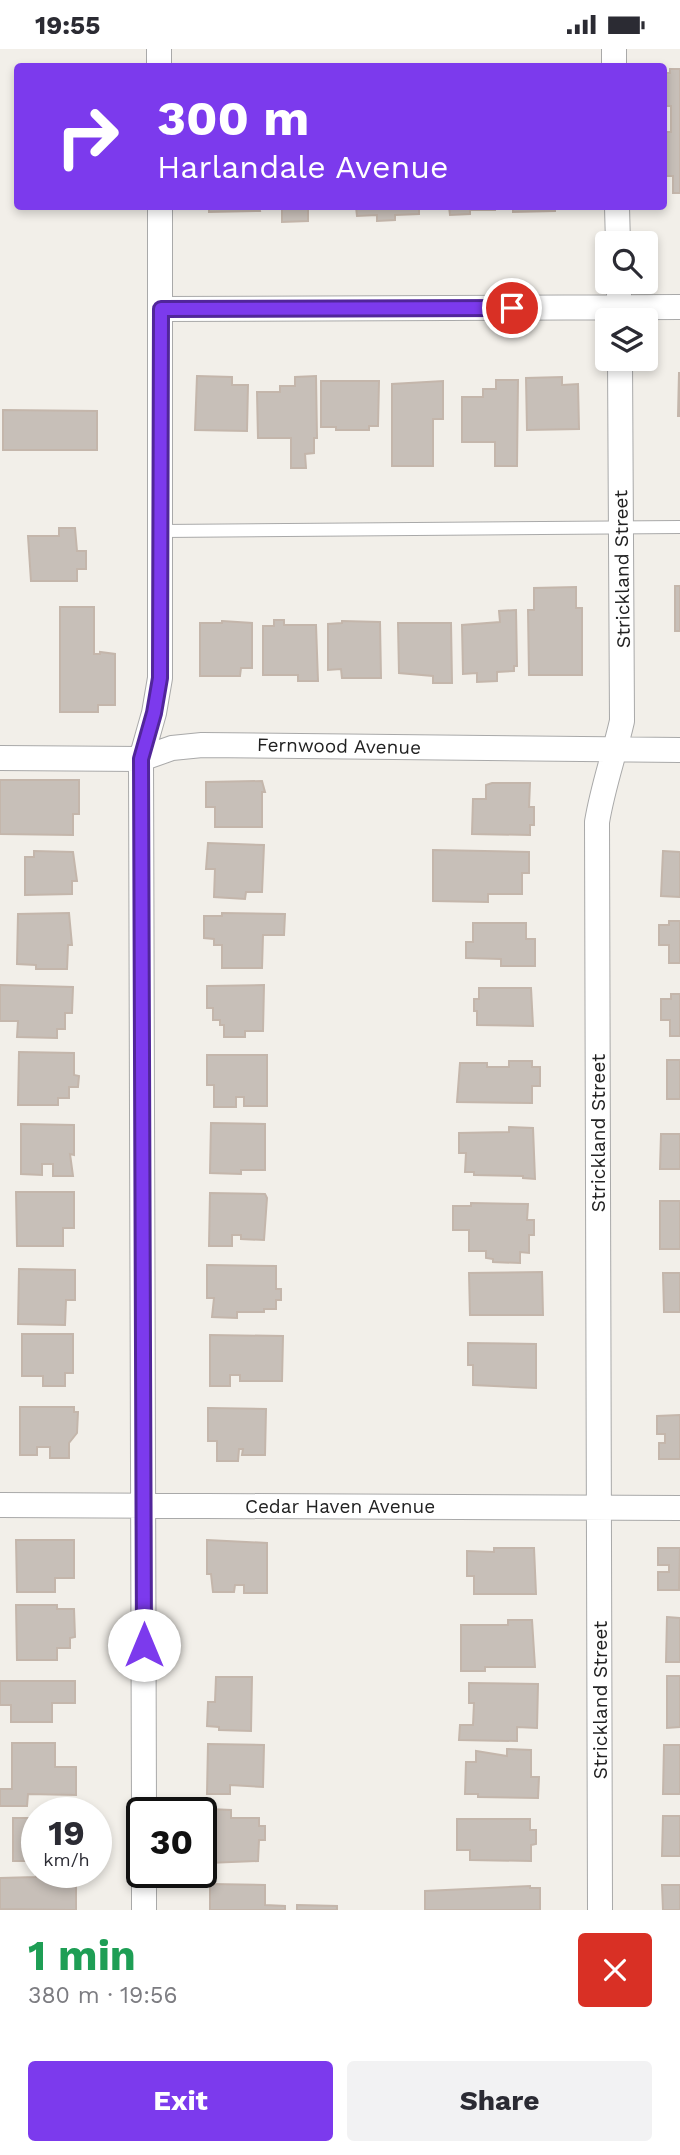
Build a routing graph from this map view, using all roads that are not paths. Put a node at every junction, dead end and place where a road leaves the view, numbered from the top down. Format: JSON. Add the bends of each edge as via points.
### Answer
{"nodes":[{"id":1,"x":160,"y":210,"type":"edge"},
{"id":2,"x":617,"y":210,"type":"edge"},
{"id":3,"x":618,"y":231,"type":"edge"},
{"id":4,"x":680,"y":307,"type":"edge"},
{"id":5,"x":161,"y":309,"type":"junction"},
{"id":6,"x":658,"y":310,"type":"edge"},
{"id":7,"x":595,"y":314,"type":"edge"},
{"id":8,"x":620,"y":371,"type":"edge"},
{"id":9,"x":621,"y":527,"type":"junction"},
{"id":10,"x":680,"y":527,"type":"edge"},
{"id":11,"x":162,"y":531,"type":"junction"},
{"id":12,"x":615,"y":750,"type":"junction"},
{"id":13,"x":680,"y":750,"type":"edge"},
{"id":14,"x":0,"y":758,"type":"edge"},
{"id":15,"x":141,"y":759,"type":"junction"},
{"id":16,"x":0,"y":1504,"type":"edge"},
{"id":17,"x":144,"y":1505,"type":"junction"},
{"id":18,"x":599,"y":1508,"type":"junction"},
{"id":19,"x":680,"y":1508,"type":"edge"},
{"id":20,"x":144,"y":1797,"type":"edge"},
{"id":21,"x":144,"y":1888,"type":"edge"},
{"id":22,"x":144,"y":1910,"type":"edge"},
{"id":23,"x":600,"y":1910,"type":"edge"}],
"edges":[{"from":1,"to":5,"type":"street"},
{"from":2,"to":3,"type":"street"},
{"from":4,"to":6,"type":"street"},
{"from":5,"to":7,"type":"street"},
{"from":5,"to":11,"type":"street"},
{"from":8,"to":9,"type":"street","name":"Strickland Street"},
{"from":9,"to":10,"type":"lane"},
{"from":9,"to":11,"type":"lane"},
{"from":9,"to":12,"type":"street","name":"Strickland Street","via":[[624,688]]},
{"from":11,"to":15,"type":"street","via":[[160,678]]},
{"from":12,"to":13,"type":"street","name":"Fernwood Avenue"},
{"from":12,"to":15,"type":"street","name":"Fernwood Avenue","via":[[202,744]]},
{"from":12,"to":18,"type":"street","name":"Strickland Street","via":[[597,822]]},
{"from":14,"to":15,"type":"street","name":"Fernwood Avenue"},
{"from":15,"to":17,"type":"street"},
{"from":16,"to":17,"type":"street","name":"Cedar Haven Avenue"},
{"from":17,"to":18,"type":"street","name":"Cedar Haven Avenue"},
{"from":17,"to":20,"type":"street"},
{"from":18,"to":19,"type":"street","name":"Cedar Haven Avenue"},
{"from":18,"to":23,"type":"street","name":"Strickland Street"},
{"from":21,"to":22,"type":"street"}]}
